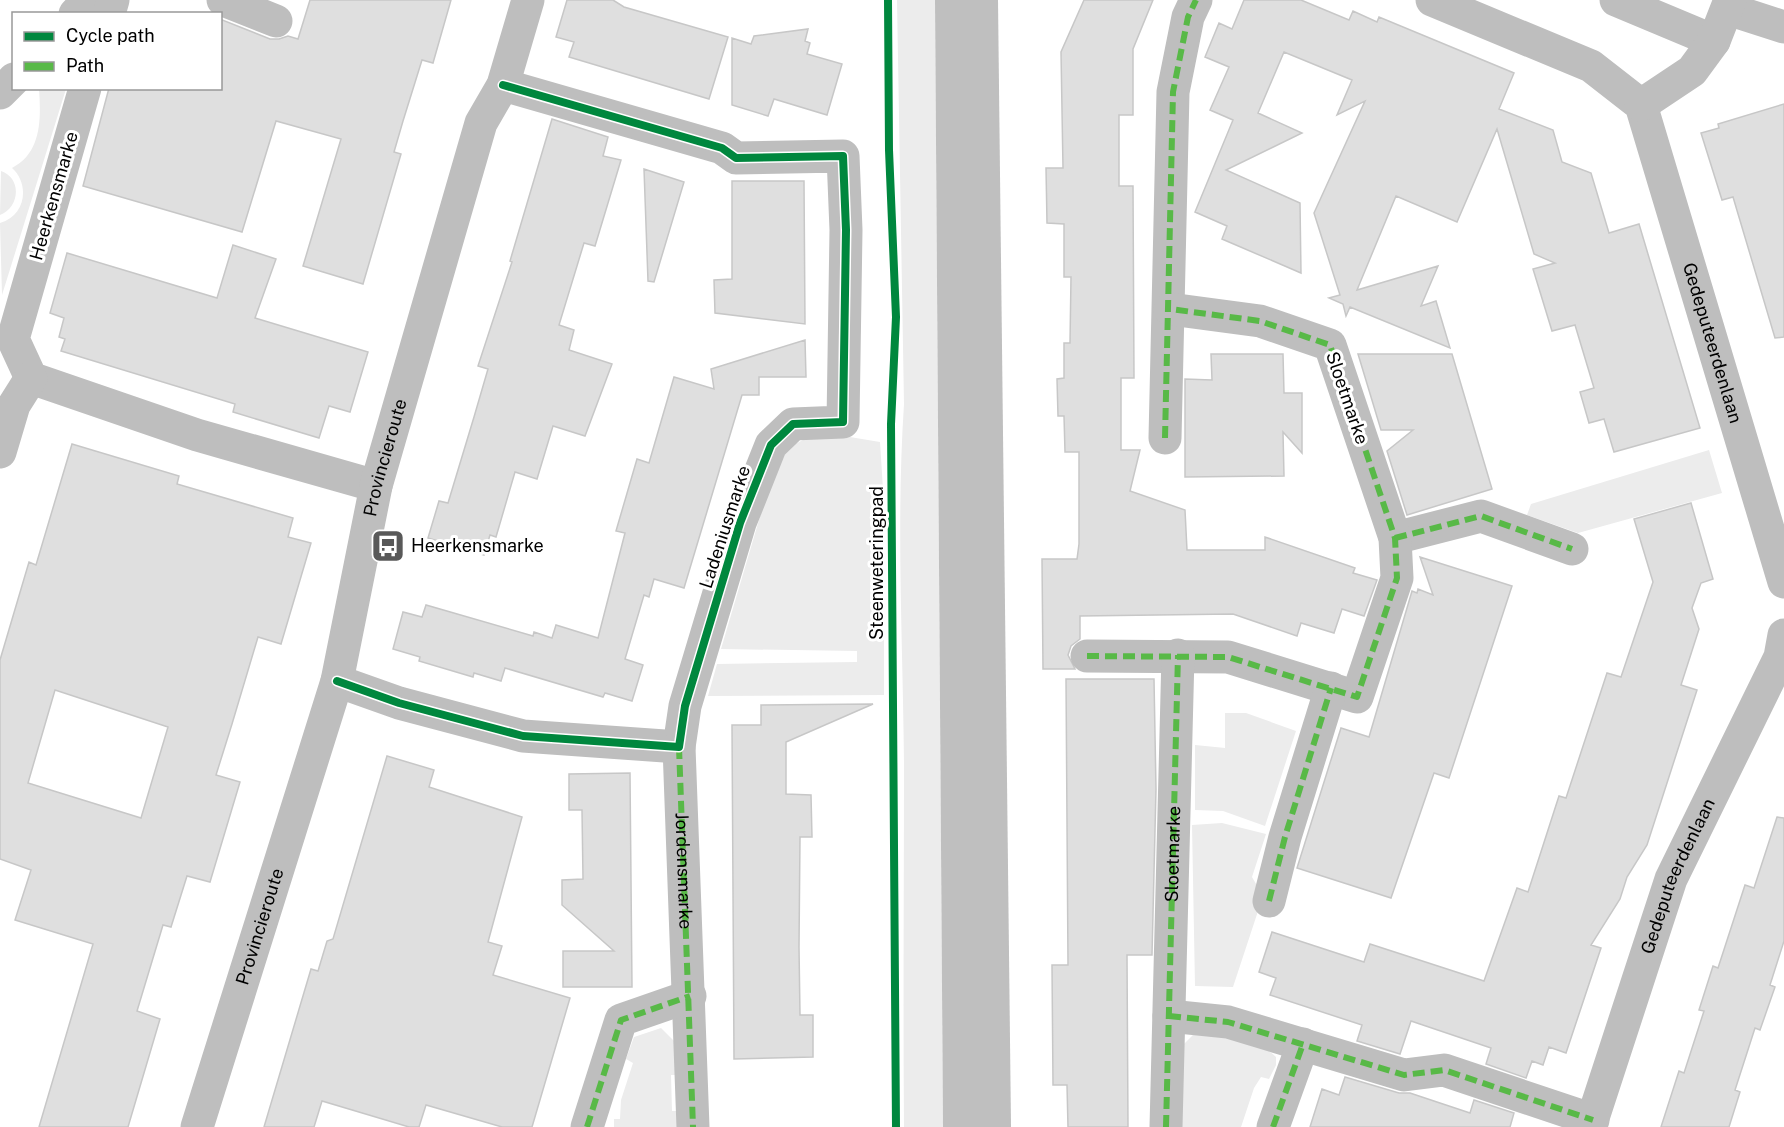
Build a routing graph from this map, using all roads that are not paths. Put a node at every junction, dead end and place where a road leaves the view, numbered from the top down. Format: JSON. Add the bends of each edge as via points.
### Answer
{"nodes":[{"id":1,"x":88,"y":0,"type":"edge"},
{"id":2,"x":223,"y":0,"type":"edge"},
{"id":3,"x":528,"y":0,"type":"edge"},
{"id":4,"x":1196,"y":0,"type":"edge"},
{"id":5,"x":1432,"y":0,"type":"edge"},
{"id":6,"x":1616,"y":0,"type":"edge"},
{"id":7,"x":1729,"y":5,"type":"edge"},
{"id":8,"x":77,"y":12,"type":"edge"},
{"id":9,"x":276,"y":21,"type":"dead end"},
{"id":10,"x":1784,"y":27,"type":"edge"},
{"id":11,"x":1714,"y":41,"type":"junction"},
{"id":12,"x":12,"y":81,"type":"edge"},
{"id":13,"x":503,"y":86,"type":"junction"},
{"id":14,"x":85,"y":90,"type":"edge"},
{"id":15,"x":0,"y":93,"type":"edge"},
{"id":16,"x":1641,"y":105,"type":"junction"},
{"id":17,"x":1170,"y":309,"type":"junction"},
{"id":18,"x":7,"y":337,"type":"edge"},
{"id":19,"x":32,"y":378,"type":"junction"},
{"id":20,"x":1165,"y":438,"type":"dead end"},
{"id":21,"x":0,"y":452,"type":"edge"},
{"id":22,"x":376,"y":486,"type":"junction"},
{"id":23,"x":1395,"y":538,"type":"junction"},
{"id":24,"x":1572,"y":549,"type":"dead end"},
{"id":25,"x":1784,"y":582,"type":"edge"},
{"id":26,"x":1784,"y":635,"type":"edge"},
{"id":27,"x":1178,"y":655,"type":"junction"},
{"id":28,"x":1087,"y":656,"type":"dead end"},
{"id":29,"x":337,"y":681,"type":"junction"},
{"id":30,"x":1330,"y":688,"type":"junction"},
{"id":31,"x":679,"y":747,"type":"junction"},
{"id":32,"x":1269,"y":901,"type":"dead end"},
{"id":33,"x":690,"y":996,"type":"junction"},
{"id":34,"x":1169,"y":1016,"type":"junction"},
{"id":35,"x":1303,"y":1044,"type":"junction"},
{"id":36,"x":1592,"y":1123,"type":"edge"},
{"id":37,"x":197,"y":1127,"type":"edge"},
{"id":38,"x":587,"y":1127,"type":"edge"},
{"id":39,"x":693,"y":1127,"type":"edge"},
{"id":40,"x":1166,"y":1127,"type":"edge"},
{"id":41,"x":1274,"y":1127,"type":"edge"}],
"edges":[{"from":1,"to":8,"type":"street"},
{"from":2,"to":9,"type":"street"},
{"from":3,"to":13,"type":"street","name":"Provincieroute"},
{"from":4,"to":17,"type":"street","via":[[1188,16],[1173,92]]},
{"from":5,"to":16,"type":"street","via":[[1591,66]]},
{"from":6,"to":11,"type":"street"},
{"from":7,"to":10,"type":"street"},
{"from":7,"to":11,"type":"street"},
{"from":11,"to":16,"type":"street","via":[[1692,71]]},
{"from":12,"to":15,"type":"street"},
{"from":13,"to":22,"type":"street","name":"Provincieroute","via":[[481,123]]},
{"from":13,"to":31,"type":"street","name":"Ladeniusmarke","via":[[722,148],[736,158],[843,156],[843,422],[793,424],[771,445],[740,523],[685,706]]},
{"from":14,"to":18,"type":"street","name":"Heerkensmarke"},
{"from":16,"to":25,"type":"street","name":"Gedeputeerdenlaan"},
{"from":17,"to":20,"type":"street"},
{"from":17,"to":23,"type":"street","name":"Sloetmarke","via":[[1260,321],[1329,345]]},
{"from":18,"to":19,"type":"street","name":"Heerkensmarke"},
{"from":19,"to":21,"type":"street","via":[[14,405]]},
{"from":19,"to":22,"type":"street","via":[[197,435]]},
{"from":22,"to":29,"type":"street","name":"Provincieroute"},
{"from":23,"to":24,"type":"street","via":[[1481,516]]},
{"from":23,"to":30,"type":"street","name":"Sloetmarke","via":[[1397,578],[1357,697]]},
{"from":26,"to":36,"type":"street","name":"Gedeputeerdenlaan","via":[[1780,657],[1671,879]]},
{"from":27,"to":28,"type":"street","name":"Sloetmarke"},
{"from":27,"to":30,"type":"street","name":"Sloetmarke","via":[[1228,657]]},
{"from":27,"to":34,"type":"street","name":"Sloetmarke"},
{"from":29,"to":31,"type":"street","via":[[399,703],[523,735]]},
{"from":29,"to":37,"type":"street","name":"Provincieroute"},
{"from":30,"to":32,"type":"street"},
{"from":31,"to":33,"type":"street","name":"Jordensmarke"},
{"from":33,"to":38,"type":"street","via":[[621,1020]]},
{"from":33,"to":39,"type":"street","name":"Jordensmarke"},
{"from":34,"to":35,"type":"street","via":[[1228,1022]]},
{"from":34,"to":40,"type":"street","name":"Sloetmarke"},
{"from":35,"to":36,"type":"street","via":[[1404,1075],[1444,1070]]},
{"from":35,"to":41,"type":"street"}]}
